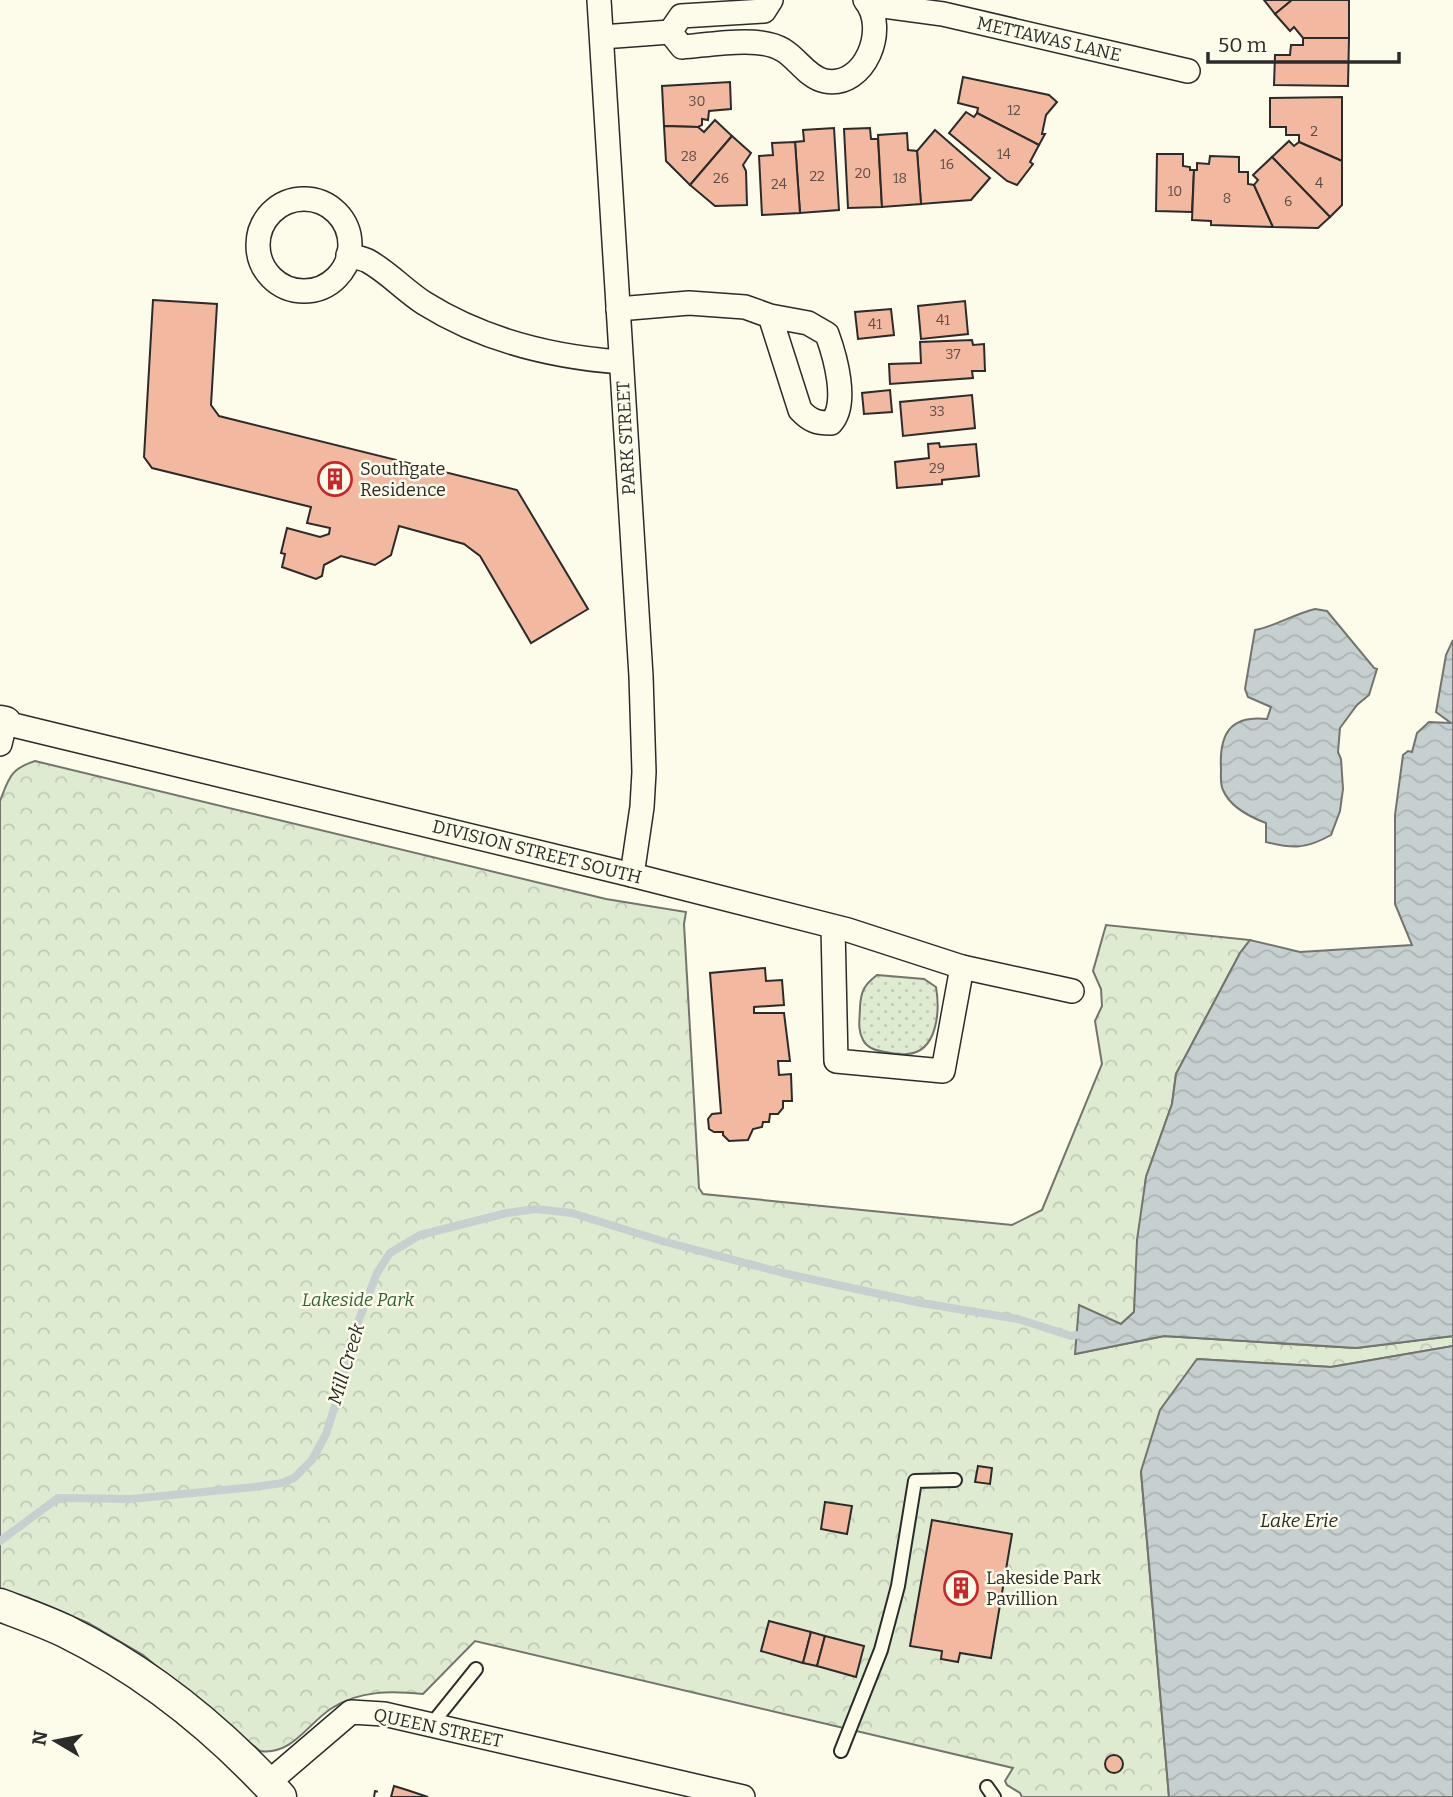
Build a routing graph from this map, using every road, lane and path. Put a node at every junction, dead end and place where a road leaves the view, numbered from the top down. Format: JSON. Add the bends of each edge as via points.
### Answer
{"nodes":[{"id":1,"x":599,"y":0,"type":"edge"},
{"id":2,"x":867,"y":2,"type":"edge"},
{"id":3,"x":768,"y":5,"type":"edge"},
{"id":4,"x":670,"y":32,"type":"junction"},
{"id":5,"x":602,"y":37,"type":"junction"},
{"id":6,"x":1188,"y":71,"type":"dead end"},
{"id":7,"x":348,"y":255,"type":"junction"},
{"id":8,"x":618,"y":309,"type":"junction"},
{"id":9,"x":769,"y":316,"type":"junction"},
{"id":10,"x":621,"y":362,"type":"junction"},
{"id":11,"x":2,"y":730,"type":"edge"},
{"id":12,"x":632,"y":875,"type":"junction"},
{"id":13,"x":833,"y":927,"type":"junction"},
{"id":14,"x":962,"y":967,"type":"junction"},
{"id":15,"x":1072,"y":991,"type":"dead end"},
{"id":16,"x":955,"y":1480,"type":"dead end"},
{"id":17,"x":0,"y":1605,"type":"edge"},
{"id":18,"x":477,"y":1669,"type":"dead end"},
{"id":19,"x":430,"y":1725,"type":"junction"},
{"id":20,"x":841,"y":1751,"type":"dead end"},
{"id":21,"x":274,"y":1790,"type":"edge"},
{"id":22,"x":743,"y":1797,"type":"edge"}],
"edges":[{"from":1,"to":5,"type":"street","name":"PARK STREET"},
{"from":2,"to":4,"type":"street","via":[[875,21],[875,39],[869,57],[842,80],[826,82],[814,77],[767,42],[682,47]]},
{"from":2,"to":6,"type":"street","name":"METTAWAS LANE","via":[[943,14]]},
{"from":3,"to":4,"type":"street","via":[[681,16]]},
{"from":4,"to":5,"type":"street"},
{"from":5,"to":8,"type":"street","name":"PARK STREET"},
{"from":7,"to":7,"type":"street","via":[[347,230],[339,214],[307,198],[273,210],[262,224],[257,242],[269,275],[300,291],[318,289],[334,280]]},
{"from":7,"to":10,"type":"street","via":[[368,260],[424,303],[505,341],[566,356]]},
{"from":8,"to":9,"type":"street","via":[[689,303],[745,307]]},
{"from":8,"to":10,"type":"street","name":"PARK STREET"},
{"from":9,"to":9,"type":"street","via":[[800,411],[818,423],[831,423],[837,417],[839,389],[827,334],[808,323]]},
{"from":10,"to":12,"type":"street","name":"PARK STREET","via":[[644,772]]},
{"from":11,"to":12,"type":"street","name":"DIVISION STREET SOUTH"},
{"from":12,"to":13,"type":"street","name":"DIVISION STREET SOUTH"},
{"from":13,"to":14,"type":"street","name":"DIVISION STREET SOUTH"},
{"from":13,"to":14,"type":"street","via":[[836,1061],[943,1071]]},
{"from":14,"to":15,"type":"street","name":"DIVISION STREET SOUTH"},
{"from":16,"to":20,"type":"lane","via":[[915,1481],[898,1586],[881,1650]]},
{"from":17,"to":21,"type":"street","name":"QUEEN STREET","via":[[64,1630],[133,1669],[206,1725]]},
{"from":18,"to":19,"type":"lane"},
{"from":19,"to":21,"type":"street","name":"QUEEN STREET","via":[[351,1712]]},
{"from":19,"to":22,"type":"street","name":"QUEEN STREET"}]}
